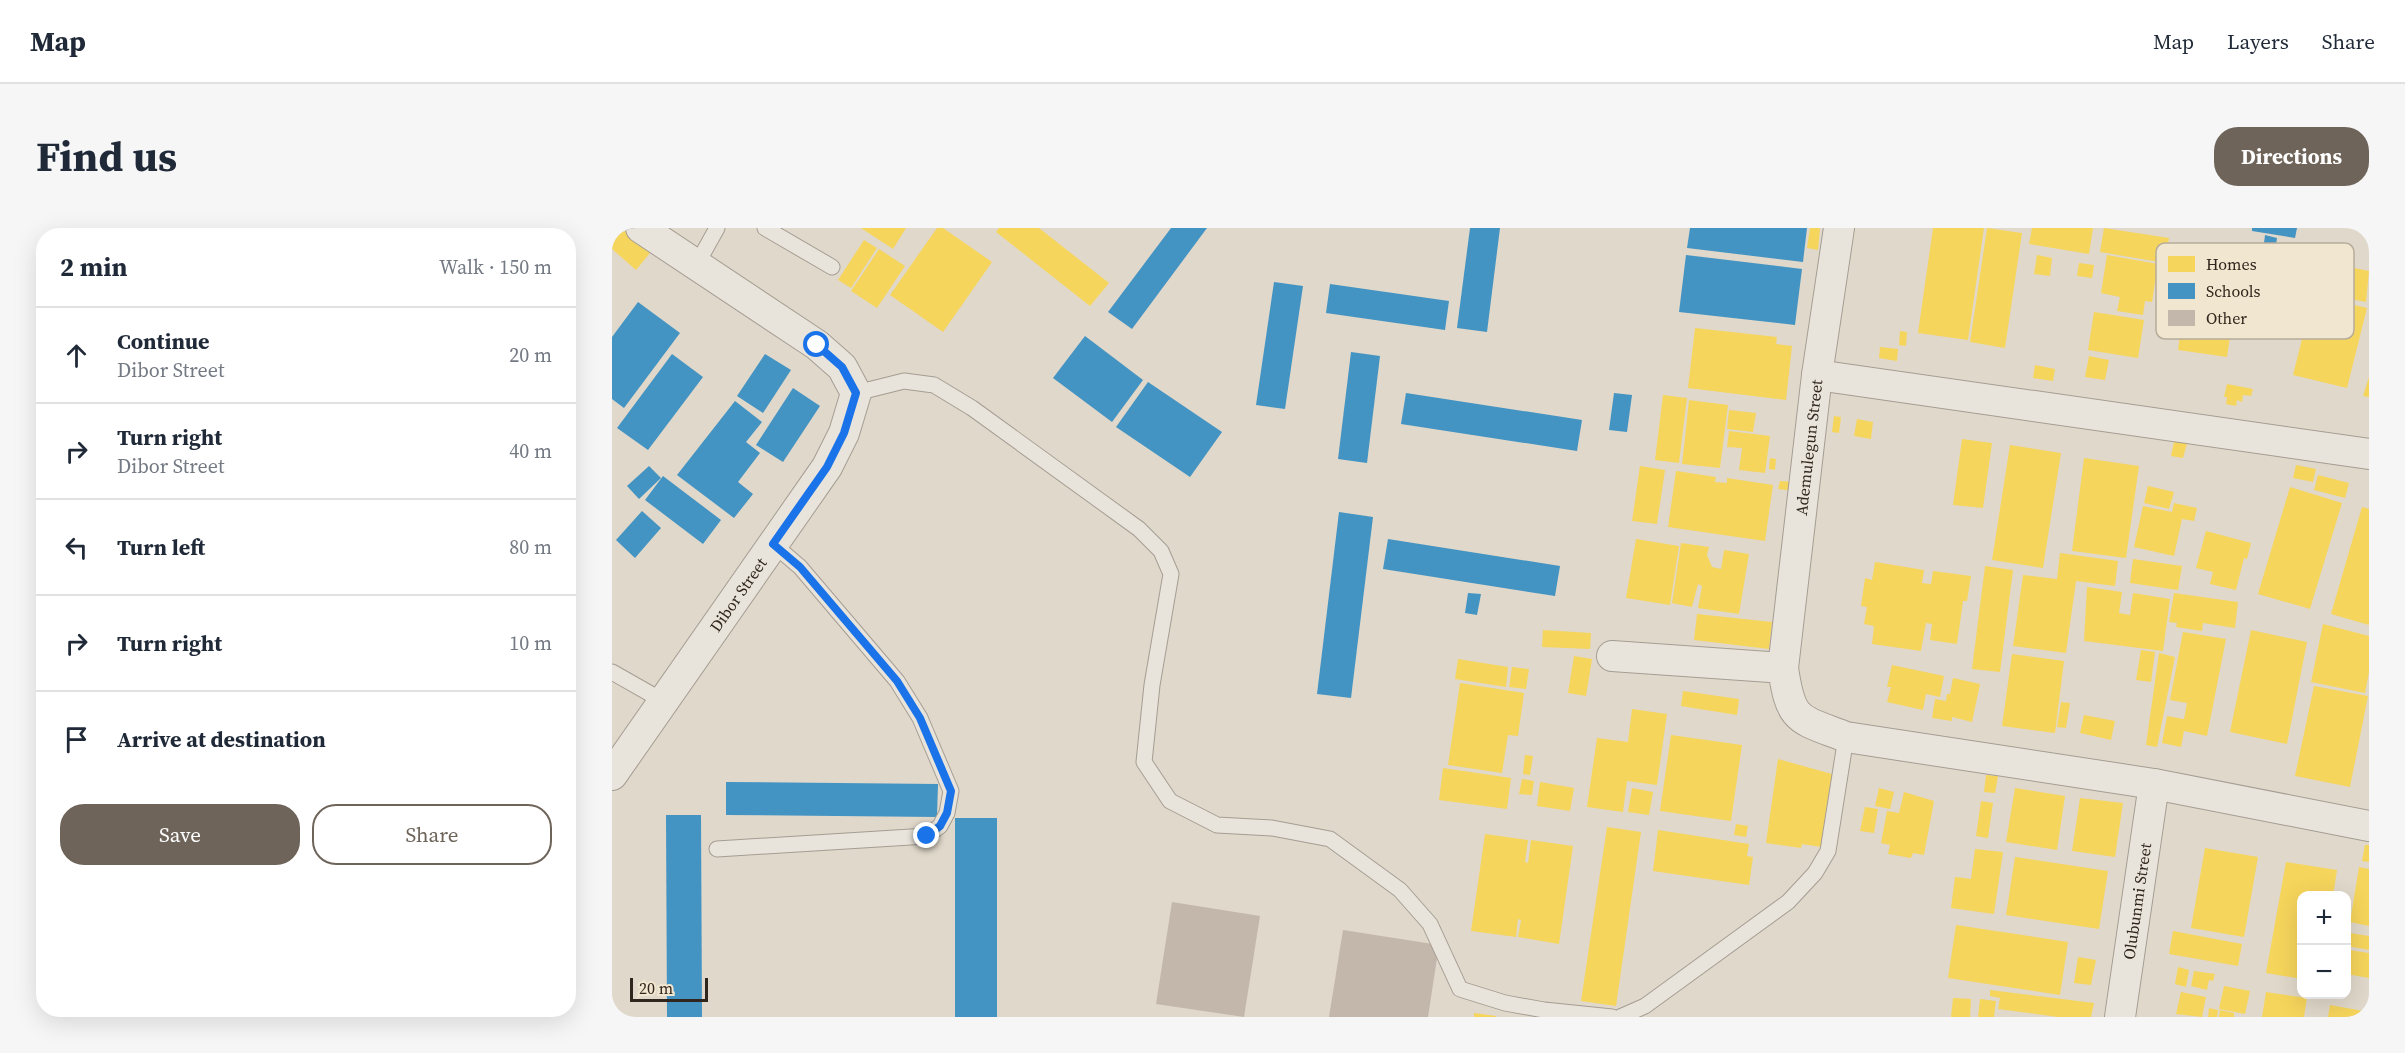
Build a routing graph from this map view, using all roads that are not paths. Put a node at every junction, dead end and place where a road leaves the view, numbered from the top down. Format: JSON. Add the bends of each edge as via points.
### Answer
{"nodes":[{"id":1,"x":641,"y":228,"type":"edge"},
{"id":2,"x":717,"y":228,"type":"edge"},
{"id":3,"x":765,"y":228,"type":"edge"},
{"id":4,"x":1839,"y":228,"type":"edge"},
{"id":5,"x":697,"y":264,"type":"junction"},
{"id":6,"x":832,"y":267,"type":"dead end"},
{"id":7,"x":1817,"y":375,"type":"junction"},
{"id":8,"x":856,"y":393,"type":"junction"},
{"id":9,"x":2369,"y":454,"type":"edge"},
{"id":10,"x":773,"y":544,"type":"junction"},
{"id":11,"x":1612,"y":656,"type":"dead end"},
{"id":12,"x":1783,"y":668,"type":"junction"},
{"id":13,"x":612,"y":672,"type":"edge"},
{"id":14,"x":663,"y":701,"type":"junction"},
{"id":15,"x":1846,"y":737,"type":"junction"},
{"id":16,"x":612,"y":775,"type":"edge"},
{"id":17,"x":2154,"y":784,"type":"junction"},
{"id":18,"x":2369,"y":826,"type":"edge"},
{"id":19,"x":717,"y":849,"type":"dead end"},
{"id":20,"x":1612,"y":1017,"type":"edge"},
{"id":21,"x":1620,"y":1017,"type":"edge"},
{"id":22,"x":2120,"y":1017,"type":"edge"}],
"edges":[{"from":1,"to":5,"type":"street"},
{"from":2,"to":5,"type":"lane"},
{"from":3,"to":6,"type":"lane"},
{"from":4,"to":7,"type":"street","name":"Ademulegun Street"},
{"from":5,"to":8,"type":"street","via":[[817,345],[842,367]]},
{"from":7,"to":9,"type":"street"},
{"from":7,"to":12,"type":"street","name":"Ademulegun Street"},
{"from":8,"to":10,"type":"street","name":"Dibor Street","via":[[844,433],[827,467]]},
{"from":8,"to":20,"type":"lane","via":[[904,381],[934,385],[972,408],[1139,529],[1161,551],[1171,574],[1152,685],[1144,762],[1170,801],[1217,825],[1272,828],[1330,839],[1400,890],[1430,924],[1460,989],[1515,1005]]},
{"from":10,"to":14,"type":"street","name":"Dibor Street"},
{"from":10,"to":19,"type":"lane","via":[[800,567],[897,681],[920,718],[951,791],[947,813],[940,826],[927,836]]},
{"from":11,"to":12,"type":"street"},
{"from":12,"to":15,"type":"street","name":"Ademulegun Street","via":[[1788,699],[1797,715]]},
{"from":13,"to":14,"type":"lane"},
{"from":14,"to":16,"type":"street","name":"Dibor Street"},
{"from":15,"to":17,"type":"street","name":"Ademulegun Street"},
{"from":15,"to":21,"type":"lane","via":[[1828,851],[1815,873],[1779,909],[1645,1006]]},
{"from":17,"to":18,"type":"street","name":"Ademulegun Street"},
{"from":17,"to":22,"type":"street","name":"Olubunmi Street"}]}
